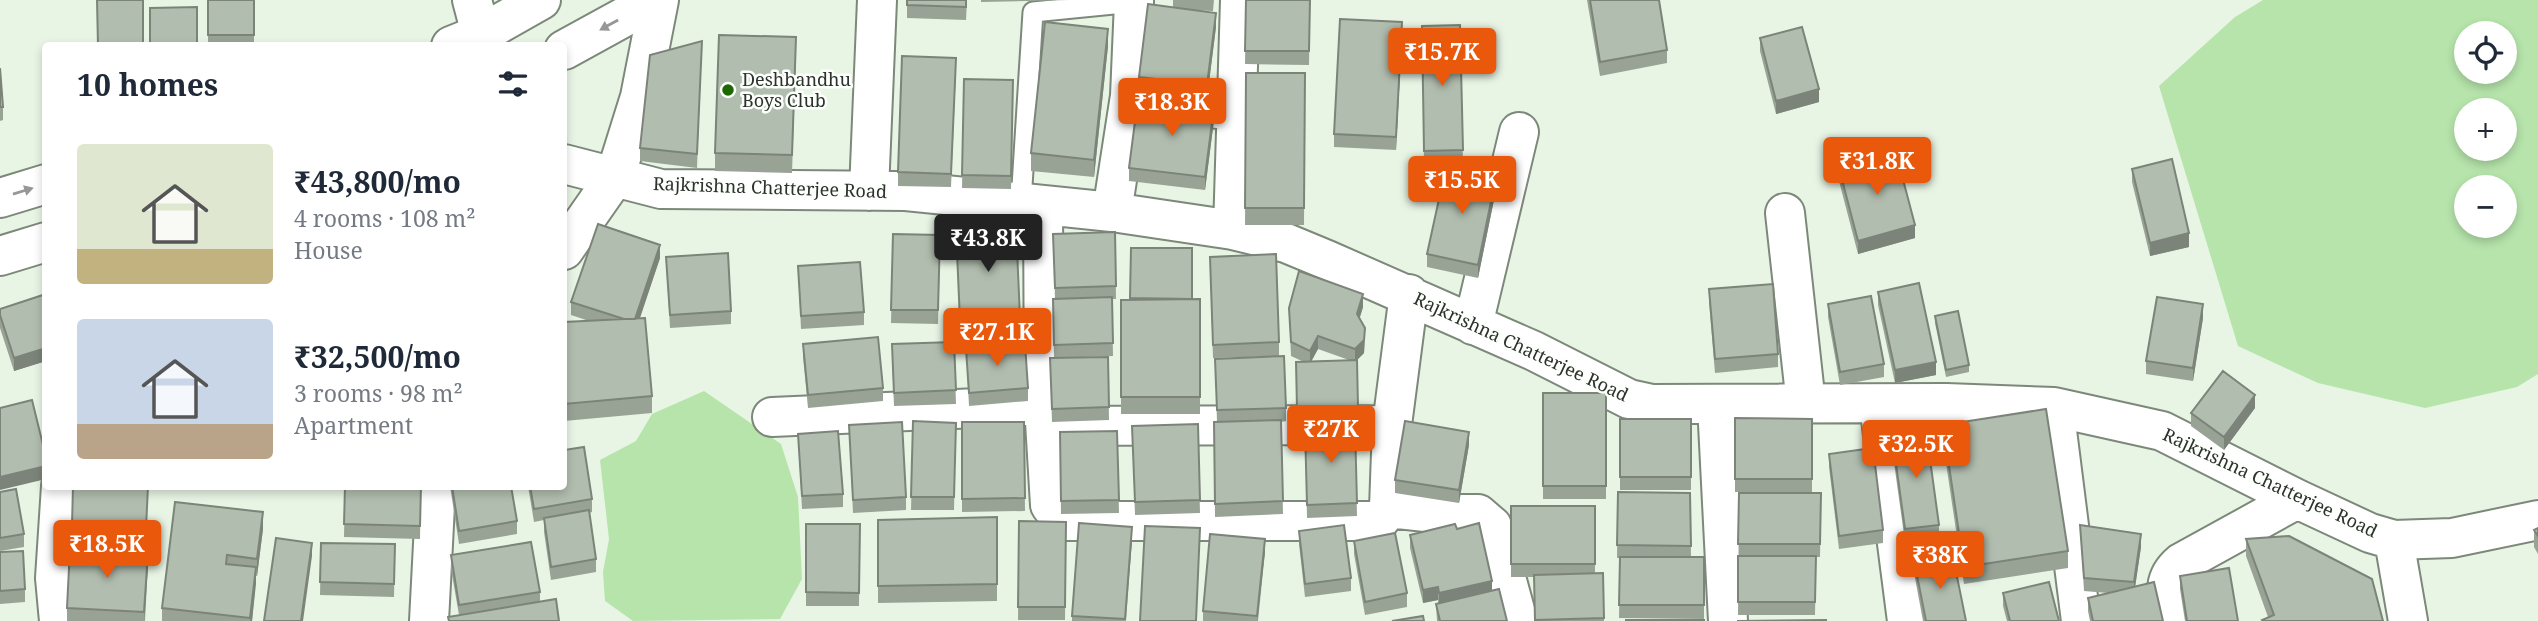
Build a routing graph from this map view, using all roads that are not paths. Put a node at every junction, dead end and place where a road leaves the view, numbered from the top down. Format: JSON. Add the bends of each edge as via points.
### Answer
{"nodes":[{"id":1,"x":541,"y":0,"type":"edge"},
{"id":2,"x":657,"y":0,"type":"edge"},
{"id":3,"x":877,"y":0,"type":"edge"},
{"id":4,"x":1240,"y":0,"type":"edge"},
{"id":5,"x":1134,"y":2,"type":"joint"},
{"id":6,"x":468,"y":26,"type":"edge"},
{"id":7,"x":567,"y":48,"type":"edge"},
{"id":8,"x":1130,"y":96,"type":"junction"},
{"id":9,"x":1236,"y":112,"type":"junction"},
{"id":10,"x":1519,"y":132,"type":"dead end"},
{"id":11,"x":567,"y":165,"type":"edge"},
{"id":12,"x":615,"y":177,"type":"junction"},
{"id":13,"x":42,"y":185,"type":"edge"},
{"id":14,"x":869,"y":191,"type":"junction"},
{"id":15,"x":0,"y":198,"type":"edge"},
{"id":16,"x":1032,"y":204,"type":"junction"},
{"id":17,"x":1112,"y":212,"type":"junction"},
{"id":18,"x":1785,"y":212,"type":"dead end"},
{"id":19,"x":1233,"y":230,"type":"junction"},
{"id":20,"x":42,"y":243,"type":"edge"},
{"id":21,"x":567,"y":246,"type":"edge"},
{"id":22,"x":0,"y":256,"type":"edge"},
{"id":23,"x":1409,"y":294,"type":"junction"},
{"id":24,"x":1472,"y":325,"type":"junction"},
{"id":25,"x":1717,"y":404,"type":"junction"},
{"id":26,"x":1806,"y":404,"type":"junction"},
{"id":27,"x":1879,"y":404,"type":"junction"},
{"id":28,"x":2054,"y":407,"type":"junction"},
{"id":29,"x":1045,"y":416,"type":"junction"},
{"id":30,"x":772,"y":417,"type":"dead end"},
{"id":31,"x":1392,"y":425,"type":"junction"},
{"id":32,"x":61,"y":490,"type":"edge"},
{"id":33,"x":436,"y":490,"type":"edge"},
{"id":34,"x":2297,"y":499,"type":"junction"},
{"id":35,"x":1388,"y":508,"type":"junction"},
{"id":36,"x":2538,"y":520,"type":"edge"},
{"id":37,"x":2394,"y":540,"type":"junction"},
{"id":38,"x":60,"y":621,"type":"edge"},
{"id":39,"x":429,"y":621,"type":"edge"},
{"id":40,"x":1518,"y":621,"type":"edge"},
{"id":41,"x":1728,"y":621,"type":"edge"},
{"id":42,"x":1907,"y":621,"type":"edge"},
{"id":43,"x":2081,"y":621,"type":"edge"},
{"id":44,"x":2171,"y":621,"type":"edge"},
{"id":45,"x":2408,"y":621,"type":"edge"}],
"edges":[{"from":1,"to":6,"type":"street"},
{"from":2,"to":7,"type":"street","one_way":true},
{"from":2,"to":12,"type":"street","via":[[640,97]]},
{"from":3,"to":14,"type":"street"},
{"from":4,"to":9,"type":"street"},
{"from":5,"to":8,"type":"street"},
{"from":5,"to":16,"type":"lane","via":[[1033,12]]},
{"from":8,"to":9,"type":"street"},
{"from":8,"to":17,"type":"street"},
{"from":9,"to":19,"type":"street"},
{"from":10,"to":24,"type":"street"},
{"from":11,"to":12,"type":"street","name":"Rajkrishna Chatterjee Road"},
{"from":12,"to":14,"type":"street","name":"Rajkrishna Chatterjee Road","via":[[661,189]]},
{"from":12,"to":21,"type":"street"},
{"from":15,"to":13,"type":"street","one_way":true},
{"from":14,"to":16,"type":"street","name":"Rajkrishna Chatterjee Road"},
{"from":16,"to":17,"type":"street","name":"Rajkrishna Chatterjee Road"},
{"from":16,"to":29,"type":"street"},
{"from":17,"to":19,"type":"street","name":"Rajkrishna Chatterjee Road"},
{"from":18,"to":26,"type":"street"},
{"from":19,"to":23,"type":"street","name":"Rajkrishna Chatterjee Road","via":[[1286,243]]},
{"from":20,"to":22,"type":"street"},
{"from":23,"to":24,"type":"street","name":"Rajkrishna Chatterjee Road"},
{"from":23,"to":31,"type":"street"},
{"from":24,"to":25,"type":"street","name":"Rajkrishna Chatterjee Road","via":[[1629,399],[1652,404]]},
{"from":25,"to":26,"type":"street","name":"Rajkrishna Chatterjee Road"},
{"from":25,"to":41,"type":"street"},
{"from":26,"to":27,"type":"street","name":"Rajkrishna Chatterjee Road"},
{"from":27,"to":28,"type":"street","name":"Rajkrishna Chatterjee Road"},
{"from":27,"to":42,"type":"street"},
{"from":28,"to":34,"type":"street","name":"Rajkrishna Chatterjee Road","via":[[2162,431]]},
{"from":28,"to":43,"type":"street"},
{"from":29,"to":30,"type":"street"},
{"from":29,"to":31,"type":"street"},
{"from":29,"to":35,"type":"street","via":[[1050,505],[1062,521],[1352,523],[1379,521]]},
{"from":31,"to":35,"type":"street"},
{"from":32,"to":38,"type":"street","via":[[55,578]]},
{"from":33,"to":39,"type":"street"},
{"from":34,"to":37,"type":"street","name":"Rajkrishna Chatterjee Road"},
{"from":34,"to":44,"type":"street","via":[[2170,572],[2165,587]]},
{"from":35,"to":40,"type":"street","via":[[1478,514],[1492,526]]},
{"from":36,"to":37,"type":"street","name":"Rajkrishna Chatterjee Road","via":[[2452,538]]},
{"from":37,"to":45,"type":"street"}]}
